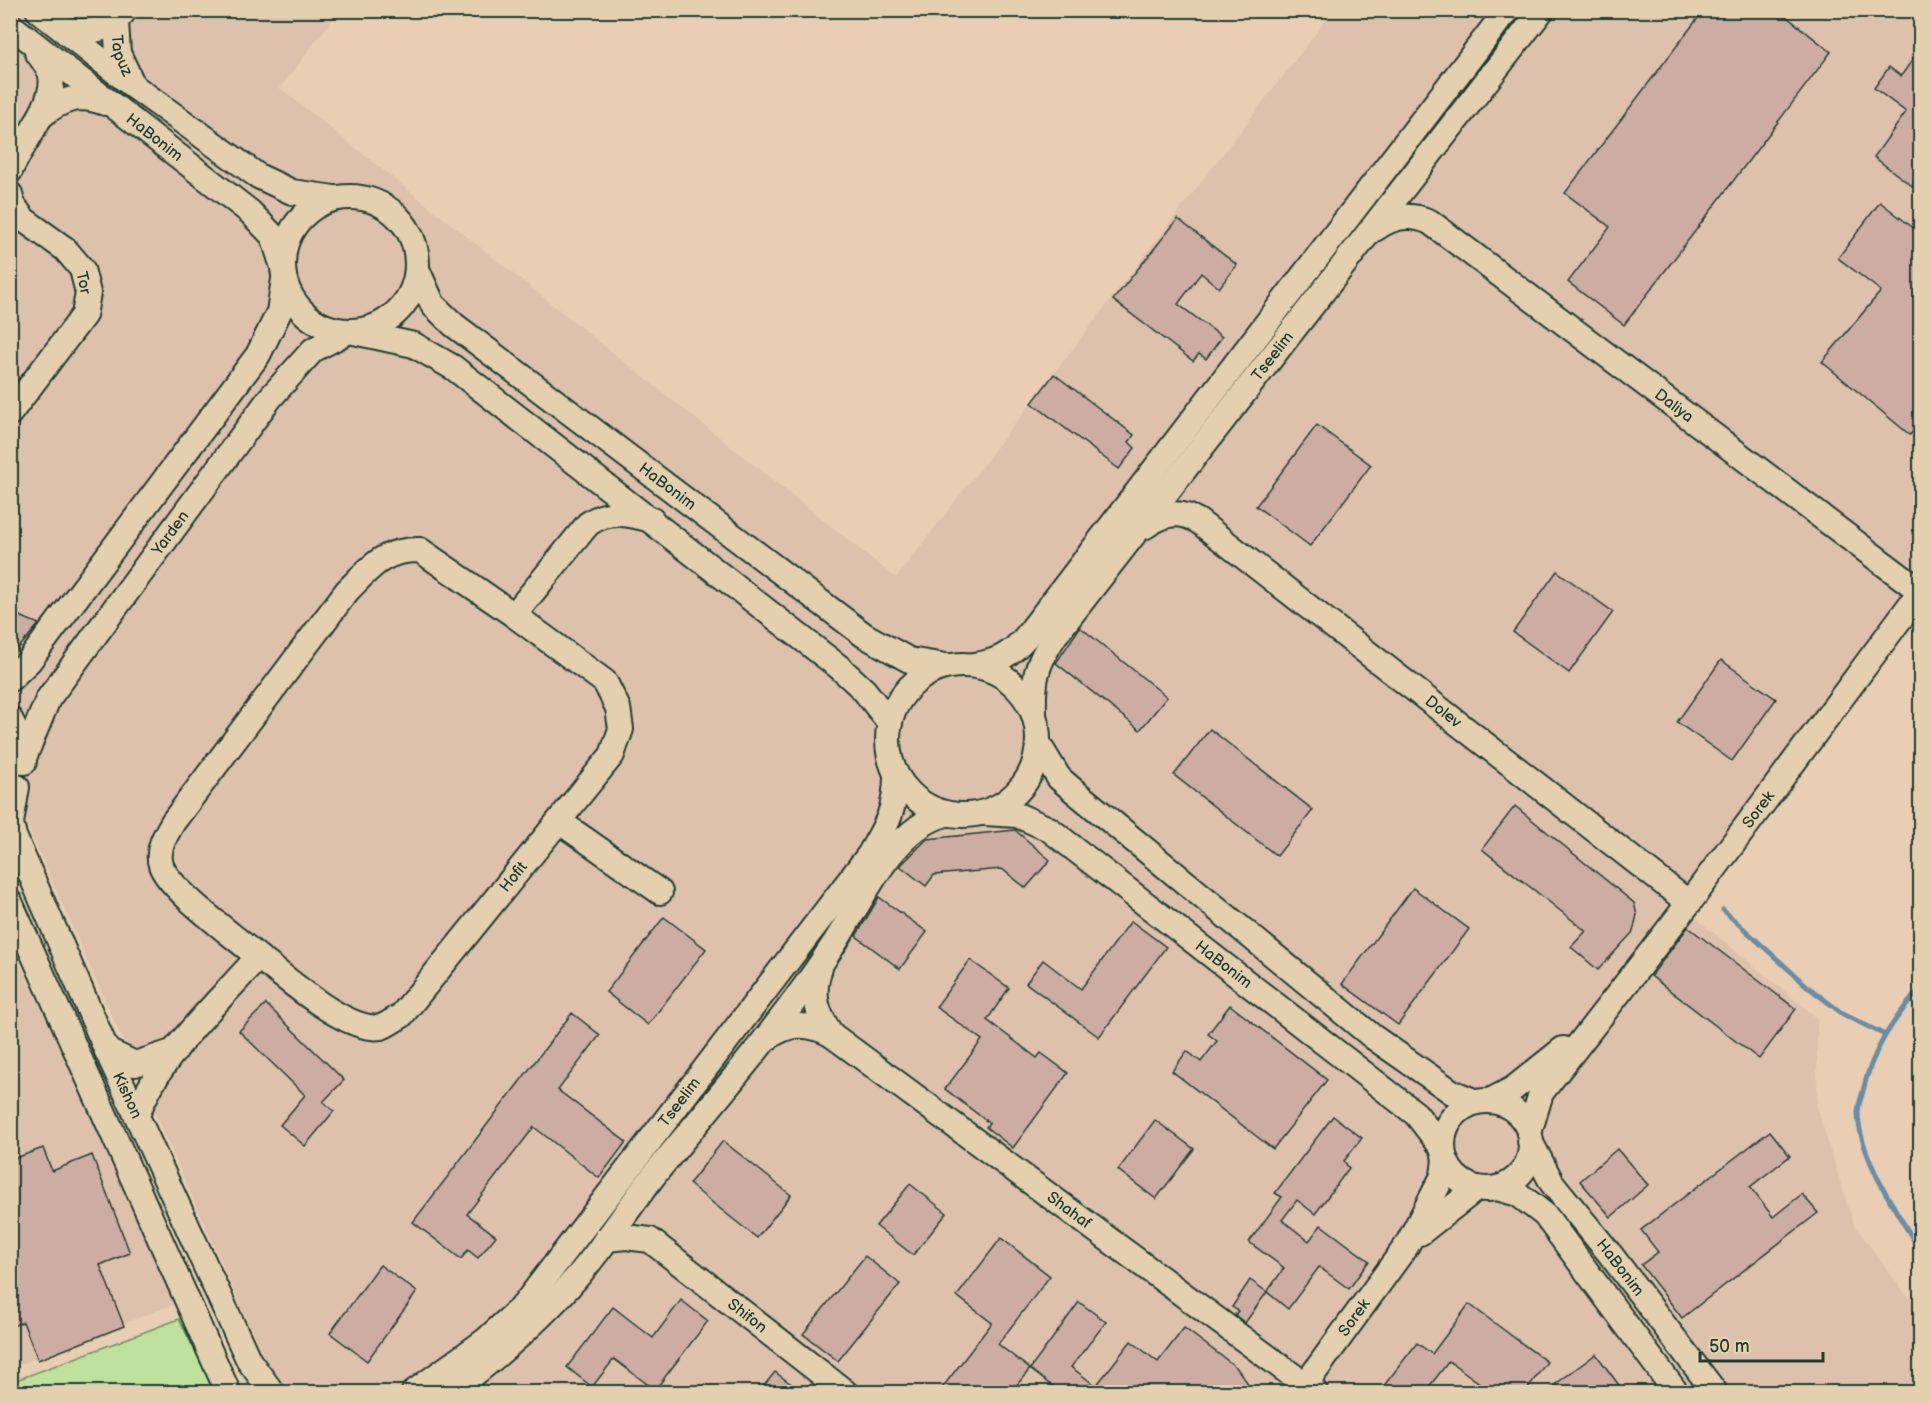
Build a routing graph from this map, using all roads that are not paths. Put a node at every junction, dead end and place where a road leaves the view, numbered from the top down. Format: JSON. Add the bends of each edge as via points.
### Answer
{"nodes":[{"id":1,"x":1508,"y":10,"type":"edge"},
{"id":2,"x":1542,"y":10,"type":"edge"},
{"id":3,"x":120,"y":16,"type":"edge"},
{"id":4,"x":46,"y":17,"type":"edge"},
{"id":5,"x":18,"y":32,"type":"edge"},
{"id":6,"x":136,"y":88,"type":"junction"},
{"id":7,"x":112,"y":106,"type":"junction"},
{"id":8,"x":40,"y":117,"type":"junction"},
{"id":9,"x":1422,"y":164,"type":"junction"},
{"id":10,"x":10,"y":171,"type":"edge"},
{"id":11,"x":10,"y":194,"type":"edge"},
{"id":12,"x":334,"y":198,"type":"junction"},
{"id":13,"x":1430,"y":222,"type":"junction"},
{"id":14,"x":1368,"y":234,"type":"junction"},
{"id":15,"x":417,"y":269,"type":"junction"},
{"id":16,"x":283,"y":271,"type":"junction"},
{"id":17,"x":350,"y":332,"type":"junction"},
{"id":18,"x":10,"y":413,"type":"edge"},
{"id":19,"x":582,"y":468,"type":"junction"},
{"id":20,"x":1186,"y":468,"type":"junction"},
{"id":21,"x":652,"y":520,"type":"junction"},
{"id":22,"x":1198,"y":521,"type":"junction"},
{"id":23,"x":588,"y":524,"type":"junction"},
{"id":24,"x":1137,"y":532,"type":"junction"},
{"id":25,"x":1920,"y":591,"type":"edge"},
{"id":26,"x":514,"y":615,"type":"junction"},
{"id":27,"x":975,"y":665,"type":"junction"},
{"id":28,"x":946,"y":666,"type":"junction"},
{"id":29,"x":10,"y":680,"type":"edge"},
{"id":30,"x":1034,"y":713,"type":"junction"},
{"id":31,"x":10,"y":719,"type":"edge"},
{"id":32,"x":890,"y":723,"type":"junction"},
{"id":33,"x":1039,"y":745,"type":"junction"},
{"id":34,"x":24,"y":758,"type":"junction"},
{"id":35,"x":896,"y":776,"type":"junction"},
{"id":36,"x":14,"y":792,"type":"edge"},
{"id":37,"x":985,"y":813,"type":"junction"},
{"id":38,"x":946,"y":814,"type":"junction"},
{"id":39,"x":560,"y":822,"type":"junction"},
{"id":40,"x":660,"y":892,"type":"dead end"},
{"id":41,"x":10,"y":902,"type":"edge"},
{"id":42,"x":1689,"y":903,"type":"junction"},
{"id":43,"x":258,"y":957,"type":"junction"},
{"id":44,"x":822,"y":962,"type":"junction"},
{"id":45,"x":1593,"y":1025,"type":"junction"},
{"id":46,"x":832,"y":1035,"type":"junction"},
{"id":47,"x":765,"y":1040,"type":"junction"},
{"id":48,"x":107,"y":1051,"type":"junction"},
{"id":49,"x":175,"y":1051,"type":"junction"},
{"id":50,"x":1483,"y":1101,"type":"junction"},
{"id":51,"x":137,"y":1115,"type":"junction"},
{"id":52,"x":1530,"y":1137,"type":"junction"},
{"id":53,"x":1444,"y":1154,"type":"junction"},
{"id":54,"x":646,"y":1185,"type":"junction"},
{"id":55,"x":1487,"y":1188,"type":"junction"},
{"id":56,"x":650,"y":1240,"type":"junction"},
{"id":57,"x":1407,"y":1245,"type":"junction"},
{"id":58,"x":579,"y":1275,"type":"junction"},
{"id":59,"x":1307,"y":1390,"type":"edge"},
{"id":60,"x":228,"y":1392,"type":"edge"},
{"id":61,"x":272,"y":1392,"type":"edge"},
{"id":62,"x":414,"y":1392,"type":"edge"},
{"id":63,"x":451,"y":1392,"type":"edge"},
{"id":64,"x":845,"y":1392,"type":"edge"},
{"id":65,"x":1676,"y":1392,"type":"edge"},
{"id":66,"x":1715,"y":1392,"type":"edge"}],
"edges":[{"from":1,"to":27,"type":"street","name":"Tseelim","via":[[1026,637],[1005,657]]},
{"from":2,"to":9,"type":"street","name":"Tseelim"},
{"from":3,"to":4,"type":"street","name":"Tapuz","via":[[89,32],[76,32]]},
{"from":3,"to":6,"type":"street","name":"Tapuz","via":[[118,53]]},
{"from":4,"to":6,"type":"street","name":"HaBonim"},
{"from":5,"to":7,"type":"street","name":"HaBonim"},
{"from":5,"to":8,"type":"street","via":[[50,72],[50,93]]},
{"from":6,"to":12,"type":"street","name":"HaBonim","via":[[258,176],[291,192]]},
{"from":7,"to":8,"type":"street","via":[[79,97],[56,104]]},
{"from":7,"to":16,"type":"street","name":"HaBonim","via":[[250,212],[273,236]]},
{"from":8,"to":10,"type":"street"},
{"from":9,"to":13,"type":"street","via":[[1417,190]]},
{"from":9,"to":14,"type":"street","name":"Tseelim"},
{"from":11,"to":18,"type":"street","name":"Tor","via":[[23,219],[65,249],[82,269],[88,293],[84,315]]},
{"from":12,"to":15,"type":"street","via":[[360,197],[393,212],[412,237]]},
{"from":12,"to":16,"type":"street","via":[[299,219],[290,233]]},
{"from":13,"to":14,"type":"street","name":"Daliya","via":[[1399,217],[1385,221]]},
{"from":13,"to":25,"type":"street","name":"Daliya"},
{"from":14,"to":20,"type":"street","name":"Tseelim"},
{"from":15,"to":17,"type":"street","via":[[414,287],[401,308],[378,326]]},
{"from":15,"to":28,"type":"street","name":"HaBonim","via":[[433,305],[454,324],[854,628],[909,660]]},
{"from":16,"to":17,"type":"street","via":[[289,294],[307,317],[321,326]]},
{"from":16,"to":29,"type":"street","via":[[279,312],[258,355],[29,661]]},
{"from":17,"to":19,"type":"street","via":[[414,345],[454,368]]},
{"from":17,"to":34,"type":"street","name":"Yarden","via":[[313,350],[270,398],[48,699]]},
{"from":19,"to":21,"type":"street"},
{"from":19,"to":23,"type":"street","via":[[593,496]]},
{"from":20,"to":22,"type":"street","name":"Dolev","via":[[1182,484],[1188,506]]},
{"from":20,"to":24,"type":"street","name":"Tseelim"},
{"from":21,"to":23,"type":"street","via":[[614,513]]},
{"from":21,"to":32,"type":"street","via":[[839,667]]},
{"from":22,"to":24,"type":"street","name":"Dolev","via":[[1187,514],[1162,515]]},
{"from":22,"to":42,"type":"street","name":"Dolev"},
{"from":23,"to":26,"type":"street"},
{"from":24,"to":30,"type":"street","name":"Tseelim","via":[[1043,654],[1033,684]]},
{"from":25,"to":42,"type":"street","name":"Sorek"},
{"from":26,"to":39,"type":"street","name":"Hofit","via":[[605,682],[618,708],[621,729],[612,755]]},
{"from":26,"to":43,"type":"street","name":"Hofit","via":[[420,550],[401,549],[376,561],[347,591],[173,822],[161,844],[160,864],[170,881]]},
{"from":27,"to":28,"type":"street"},
{"from":27,"to":30,"type":"street","via":[[1010,681]]},
{"from":28,"to":32,"type":"street","via":[[909,687]]},
{"from":30,"to":33,"type":"street"},
{"from":31,"to":34,"type":"street"},
{"from":32,"to":35,"type":"street","via":[[888,741]]},
{"from":33,"to":37,"type":"street","via":[[1028,780],[1017,794]]},
{"from":33,"to":50,"type":"street","via":[[1059,778],[1372,1037],[1452,1092]]},
{"from":34,"to":36,"type":"street","name":"Yarden"},
{"from":35,"to":38,"type":"street","via":[[918,800]]},
{"from":35,"to":62,"type":"street","name":"Tseelim","via":[[893,809],[869,855],[524,1305],[486,1340]]},
{"from":36,"to":48,"type":"street","name":"Kishon","via":[[11,823],[15,836]]},
{"from":37,"to":38,"type":"street"},
{"from":37,"to":53,"type":"street","name":"HaBonim","via":[[1017,814],[1049,830],[1416,1114]]},
{"from":38,"to":44,"type":"street","name":"Tseelim","via":[[921,823],[902,842]]},
{"from":39,"to":40,"type":"street"},
{"from":39,"to":43,"type":"street","name":"Hofit","via":[[401,1016],[381,1027],[358,1025],[337,1014]]},
{"from":41,"to":60,"type":"street","name":"Kishon"},
{"from":42,"to":45,"type":"street","name":"Sorek"},
{"from":43,"to":49,"type":"street"},
{"from":44,"to":46,"type":"street","name":"Shahaf","via":[[814,998],[821,1021]]},
{"from":44,"to":47,"type":"street","name":"Tseelim"},
{"from":45,"to":50,"type":"street","name":"Sorek","via":[[1513,1089]]},
{"from":45,"to":52,"type":"street","name":"Sorek","via":[[1541,1094]]},
{"from":46,"to":47,"type":"street","name":"Shahaf","via":[[811,1026],[796,1025],[782,1028]]},
{"from":46,"to":59,"type":"street","name":"Shahaf"},
{"from":47,"to":54,"type":"street","name":"Tseelim"},
{"from":48,"to":49,"type":"street","via":[[135,1064]]},
{"from":48,"to":51,"type":"street","name":"Kishon"},
{"from":49,"to":51,"type":"street","via":[[146,1091]]},
{"from":50,"to":52,"type":"street","via":[[1514,1110]]},
{"from":50,"to":53,"type":"street","via":[[1455,1113],[1444,1135]]},
{"from":51,"to":61,"type":"street","name":"Kishon","via":[[249,1360]]},
{"from":52,"to":55,"type":"street","via":[[1529,1158],[1524,1168],[1509,1183]]},
{"from":52,"to":66,"type":"street","name":"HaBonim","via":[[1552,1183]]},
{"from":53,"to":55,"type":"street","via":[[1455,1175]]},
{"from":53,"to":57,"type":"street","name":"Sorek","via":[[1443,1176]]},
{"from":54,"to":56,"type":"street","via":[[638,1204]]},
{"from":54,"to":58,"type":"street","name":"Tseelim"},
{"from":55,"to":57,"type":"street","name":"Sorek","via":[[1449,1207]]},
{"from":55,"to":65,"type":"street","name":"HaBonim","via":[[1518,1194],[1545,1215]]},
{"from":56,"to":58,"type":"street","via":[[606,1239]]},
{"from":56,"to":64,"type":"street","name":"Shifon"},
{"from":57,"to":59,"type":"street","name":"Sorek"},
{"from":58,"to":63,"type":"street","name":"Tseelim","via":[[538,1319]]}]}
